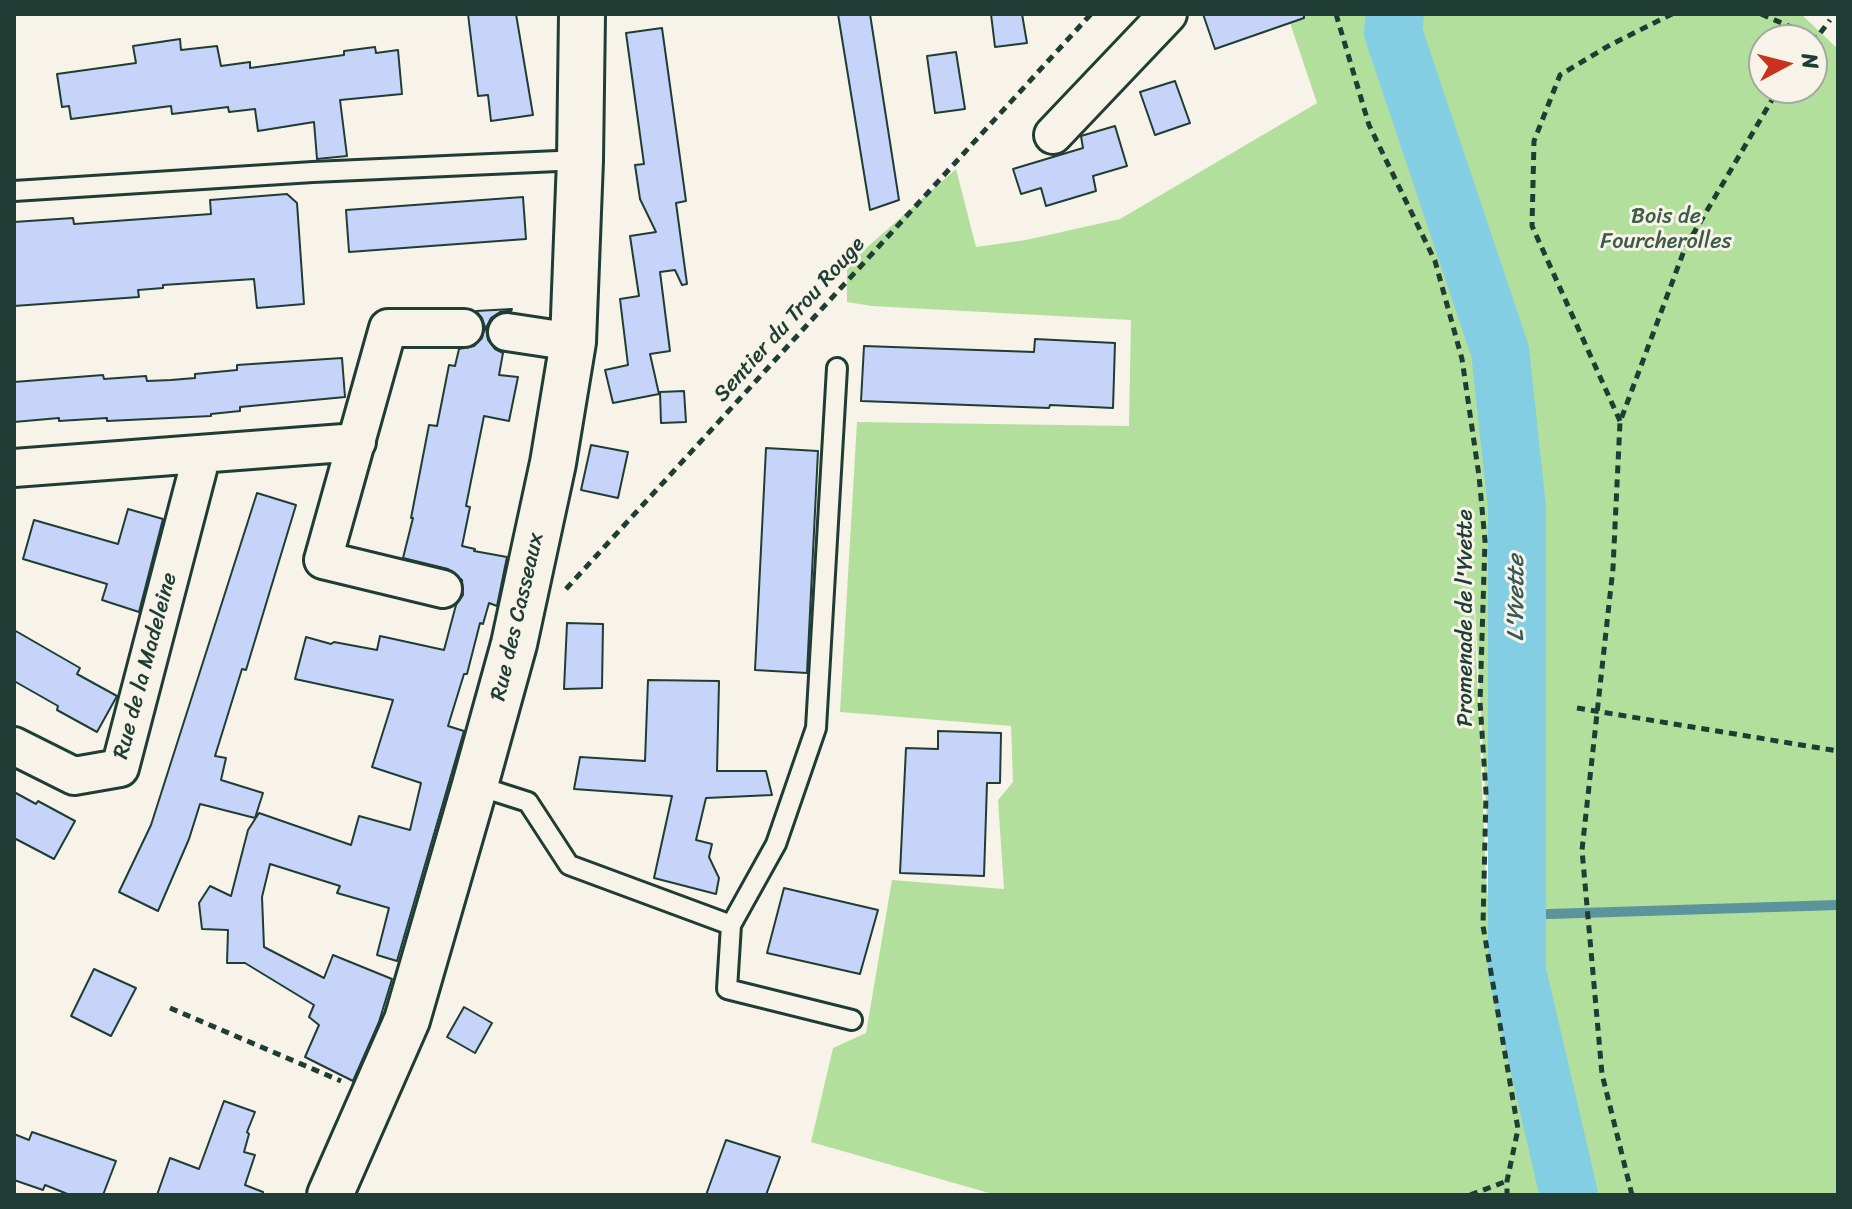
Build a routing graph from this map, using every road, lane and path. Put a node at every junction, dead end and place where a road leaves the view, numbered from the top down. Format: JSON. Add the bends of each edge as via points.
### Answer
{"nodes":[{"id":1,"x":582,"y":14,"type":"edge"},
{"id":2,"x":1091,"y":14,"type":"edge"},
{"id":3,"x":1168,"y":14,"type":"edge"},
{"id":4,"x":1336,"y":14,"type":"edge"},
{"id":5,"x":1672,"y":14,"type":"edge"},
{"id":6,"x":1761,"y":14,"type":"edge"},
{"id":7,"x":1830,"y":20,"type":"dead end"},
{"id":8,"x":1781,"y":24,"type":"edge"},
{"id":9,"x":1827,"y":24,"type":"edge"},
{"id":10,"x":1770,"y":104,"type":"edge"},
{"id":11,"x":1053,"y":135,"type":"dead end"},
{"id":12,"x":580,"y":160,"type":"junction"},
{"id":13,"x":14,"y":191,"type":"edge"},
{"id":14,"x":464,"y":328,"type":"dead end"},
{"id":15,"x":507,"y":332,"type":"dead end"},
{"id":16,"x":573,"y":342,"type":"junction"},
{"id":17,"x":837,"y":368,"type":"dead end"},
{"id":18,"x":1620,"y":422,"type":"junction"},
{"id":19,"x":357,"y":442,"type":"junction"},
{"id":20,"x":202,"y":454,"type":"junction"},
{"id":21,"x":14,"y":468,"type":"edge"},
{"id":22,"x":443,"y":589,"type":"dead end"},
{"id":23,"x":559,"y":597,"type":"dead end"},
{"id":24,"x":1577,"y":708,"type":"dead end"},
{"id":25,"x":1598,"y":712,"type":"junction"},
{"id":26,"x":14,"y":746,"type":"edge"},
{"id":27,"x":1838,"y":751,"type":"edge"},
{"id":28,"x":475,"y":785,"type":"junction"},
{"id":29,"x":731,"y":925,"type":"junction"},
{"id":30,"x":170,"y":1008,"type":"dead end"},
{"id":31,"x":852,"y":1020,"type":"dead end"},
{"id":32,"x":375,"y":1096,"type":"junction"},
{"id":33,"x":1507,"y":1181,"type":"junction"},
{"id":34,"x":330,"y":1195,"type":"edge"},
{"id":35,"x":1470,"y":1195,"type":"edge"},
{"id":36,"x":1507,"y":1195,"type":"edge"},
{"id":37,"x":1632,"y":1195,"type":"edge"}],
"edges":[{"from":1,"to":12,"type":"street","name":"Rue des Casseaux"},
{"from":2,"to":23,"type":"path","name":"Sentier du Trou Rouge"},
{"from":3,"to":11,"type":"street"},
{"from":4,"to":33,"type":"path","name":"Promenade de l'Yvette","via":[[1369,125],[1435,261],[1464,373],[1485,541],[1480,702],[1486,793],[1483,926],[1518,1129]]},
{"from":5,"to":18,"type":"path","via":[[1560,75],[1534,141],[1532,226]]},
{"from":6,"to":8,"type":"path"},
{"from":7,"to":9,"type":"path"},
{"from":10,"to":18,"type":"path","via":[[1685,248]]},
{"from":12,"to":13,"type":"lane"},
{"from":12,"to":16,"type":"street","name":"Rue des Casseaux"},
{"from":14,"to":19,"type":"street","via":[[388,328]]},
{"from":15,"to":16,"type":"street"},
{"from":16,"to":28,"type":"street","name":"Rue des Casseaux","via":[[519,618]]},
{"from":17,"to":29,"type":"lane","via":[[816,728],[776,844]]},
{"from":18,"to":25,"type":"path","via":[[1613,568]]},
{"from":19,"to":20,"type":"street"},
{"from":19,"to":22,"type":"street","via":[[323,560]]},
{"from":20,"to":21,"type":"street"},
{"from":20,"to":26,"type":"street","name":"Rue de la Madeleine","via":[[120,768],[74,776]]},
{"from":24,"to":25,"type":"path"},
{"from":25,"to":27,"type":"path"},
{"from":25,"to":37,"type":"path","via":[[1582,850],[1602,1074]]},
{"from":28,"to":29,"type":"lane","via":[[528,802],[569,865]]},
{"from":28,"to":32,"type":"street","name":"Rue des Casseaux","via":[[407,1020]]},
{"from":29,"to":31,"type":"lane","via":[[727,989]]},
{"from":30,"to":32,"type":"path"},
{"from":32,"to":34,"type":"street","name":"Rue des Casseaux"},
{"from":33,"to":35,"type":"path"},
{"from":33,"to":36,"type":"path","name":"Promenade de l'Yvette"}]}
